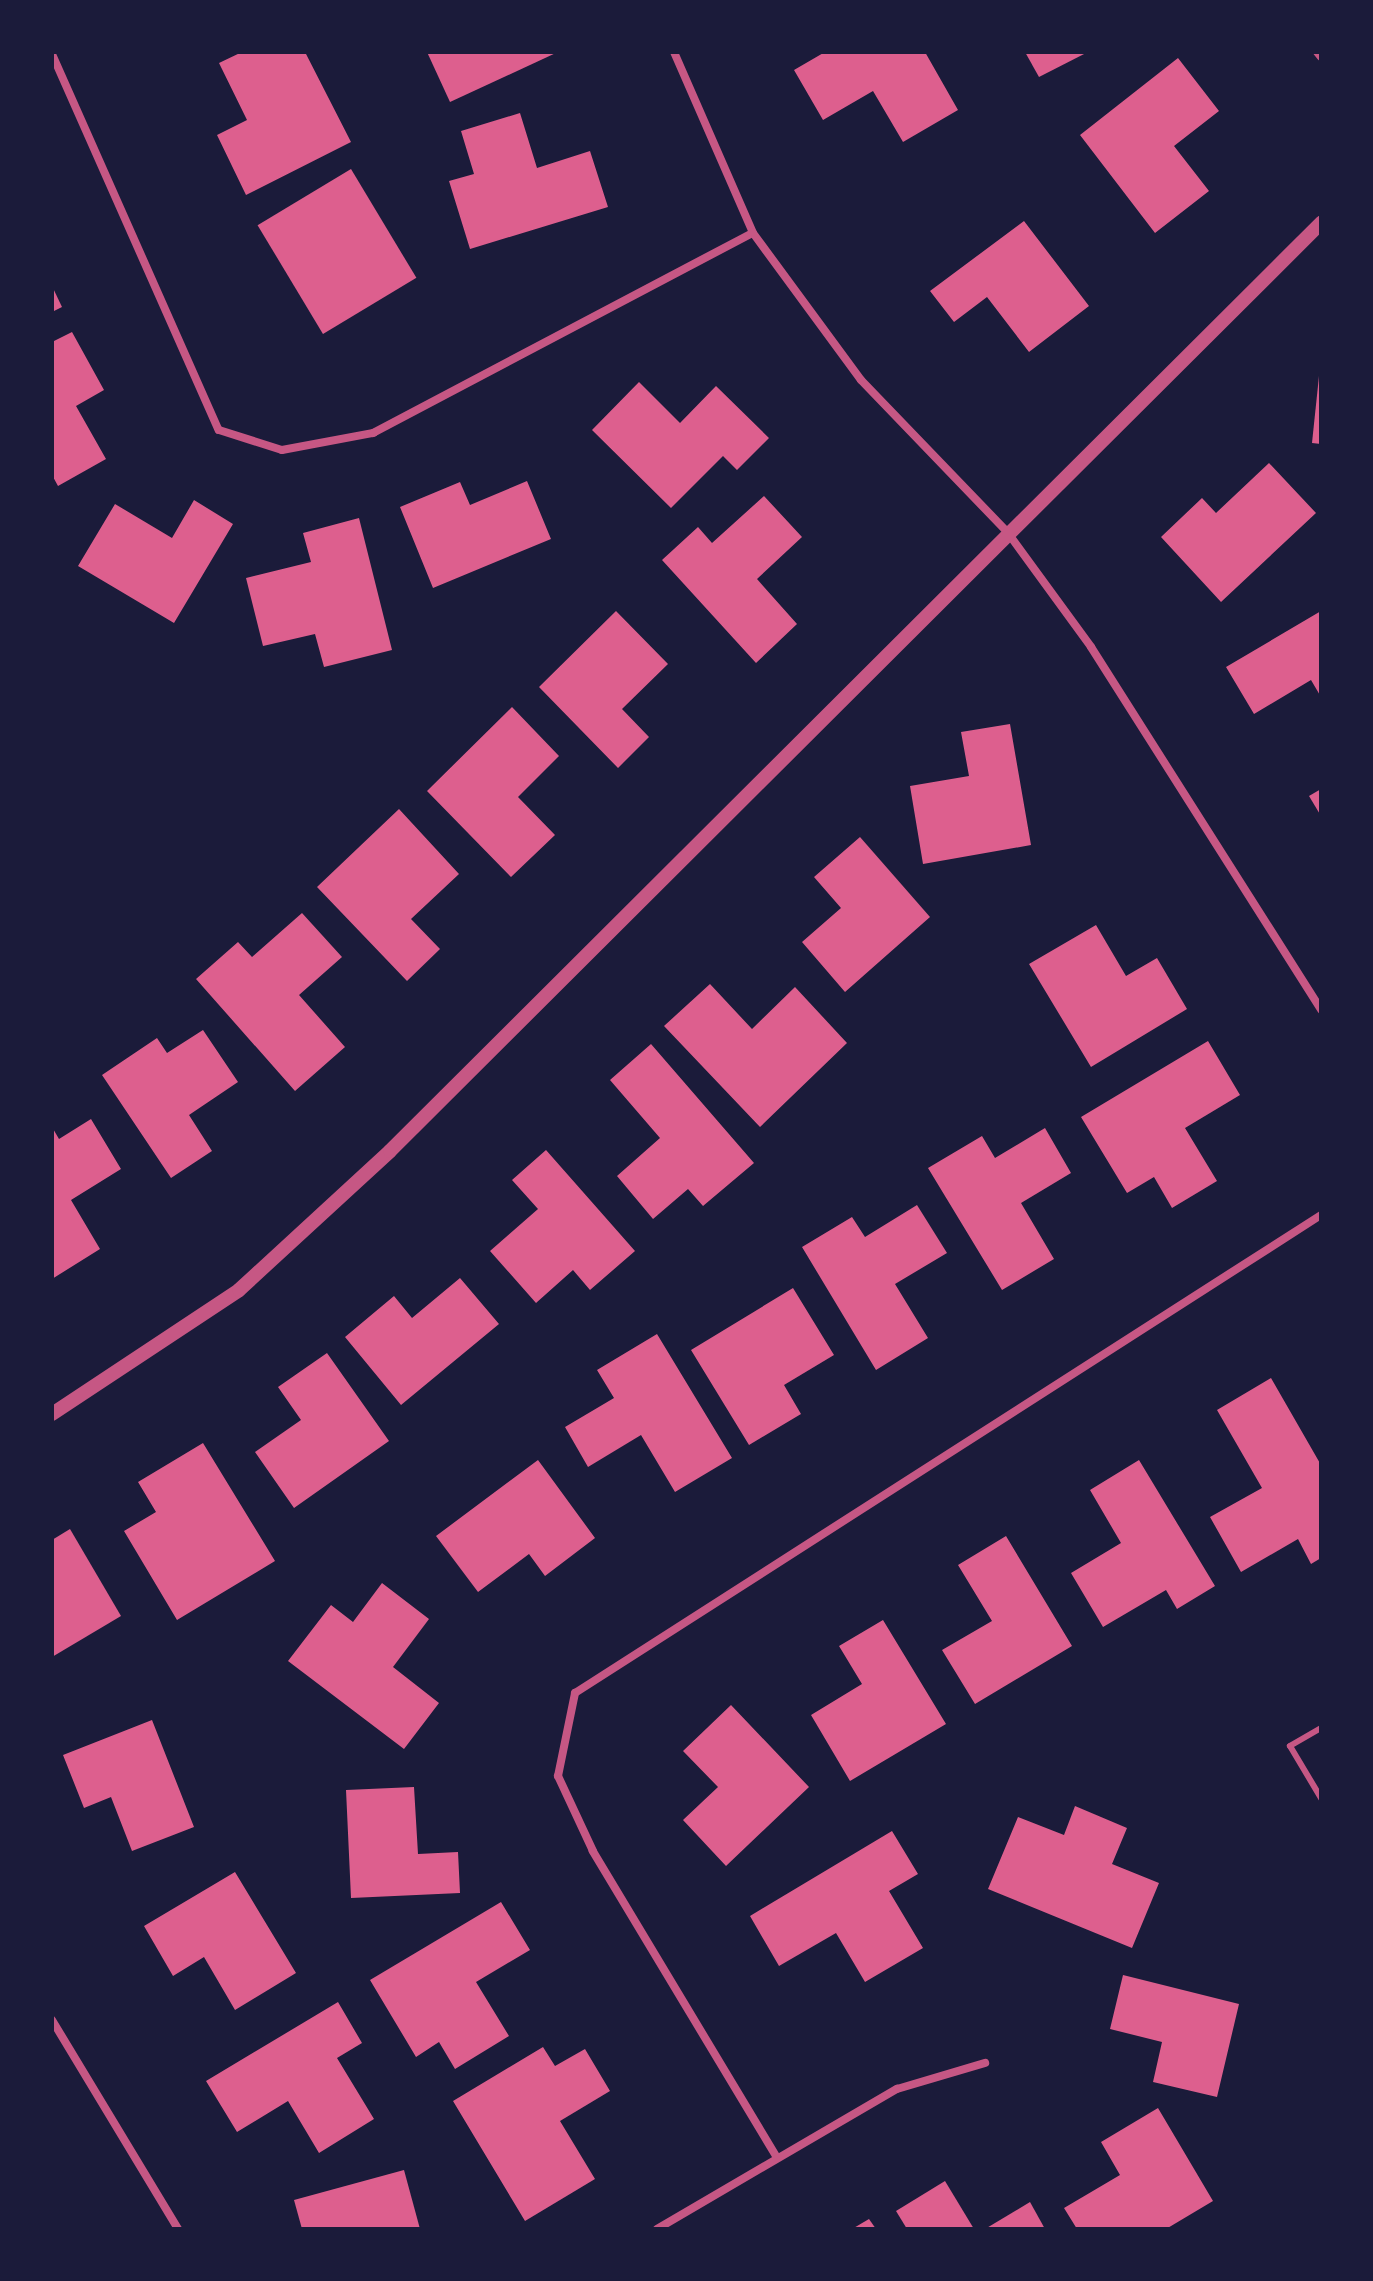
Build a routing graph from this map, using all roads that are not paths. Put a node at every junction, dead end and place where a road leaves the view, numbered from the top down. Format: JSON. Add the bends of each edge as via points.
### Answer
{"nodes":[{"id":1,"x":674,"y":52,"type":"edge"},
{"id":2,"x":1317,"y":52,"type":"edge"},
{"id":3,"x":52,"y":54,"type":"edge"},
{"id":4,"x":1321,"y":57,"type":"edge"},
{"id":5,"x":1321,"y":223,"type":"edge"},
{"id":6,"x":753,"y":233,"type":"junction"},
{"id":7,"x":1008,"y":533,"type":"junction"},
{"id":8,"x":1321,"y":1010,"type":"edge"},
{"id":9,"x":1321,"y":1215,"type":"edge"},
{"id":10,"x":52,"y":1414,"type":"edge"},
{"id":11,"x":1321,"y":1728,"type":"edge"},
{"id":12,"x":1321,"y":1798,"type":"edge"},
{"id":13,"x":52,"y":2020,"type":"edge"},
{"id":14,"x":985,"y":2063,"type":"dead end"},
{"id":15,"x":776,"y":2156,"type":"junction"},
{"id":16,"x":178,"y":2229,"type":"edge"},
{"id":17,"x":657,"y":2229,"type":"edge"}],
"edges":[{"from":1,"to":6,"type":"street"},
{"from":2,"to":4,"type":"street"},
{"from":3,"to":6,"type":"street","via":[[219,430],[282,450],[373,433]]},
{"from":5,"to":7,"type":"street"},
{"from":6,"to":7,"type":"street","via":[[861,380]]},
{"from":7,"to":8,"type":"street","via":[[1091,647]]},
{"from":7,"to":10,"type":"street","via":[[355,1183],[239,1290]]},
{"from":9,"to":15,"type":"street","via":[[575,1693],[558,1776],[593,1851]]},
{"from":11,"to":12,"type":"lane","via":[[1290,1746]]},
{"from":13,"to":16,"type":"street"},
{"from":14,"to":15,"type":"street","via":[[897,2089]]},
{"from":15,"to":17,"type":"street"}]}
